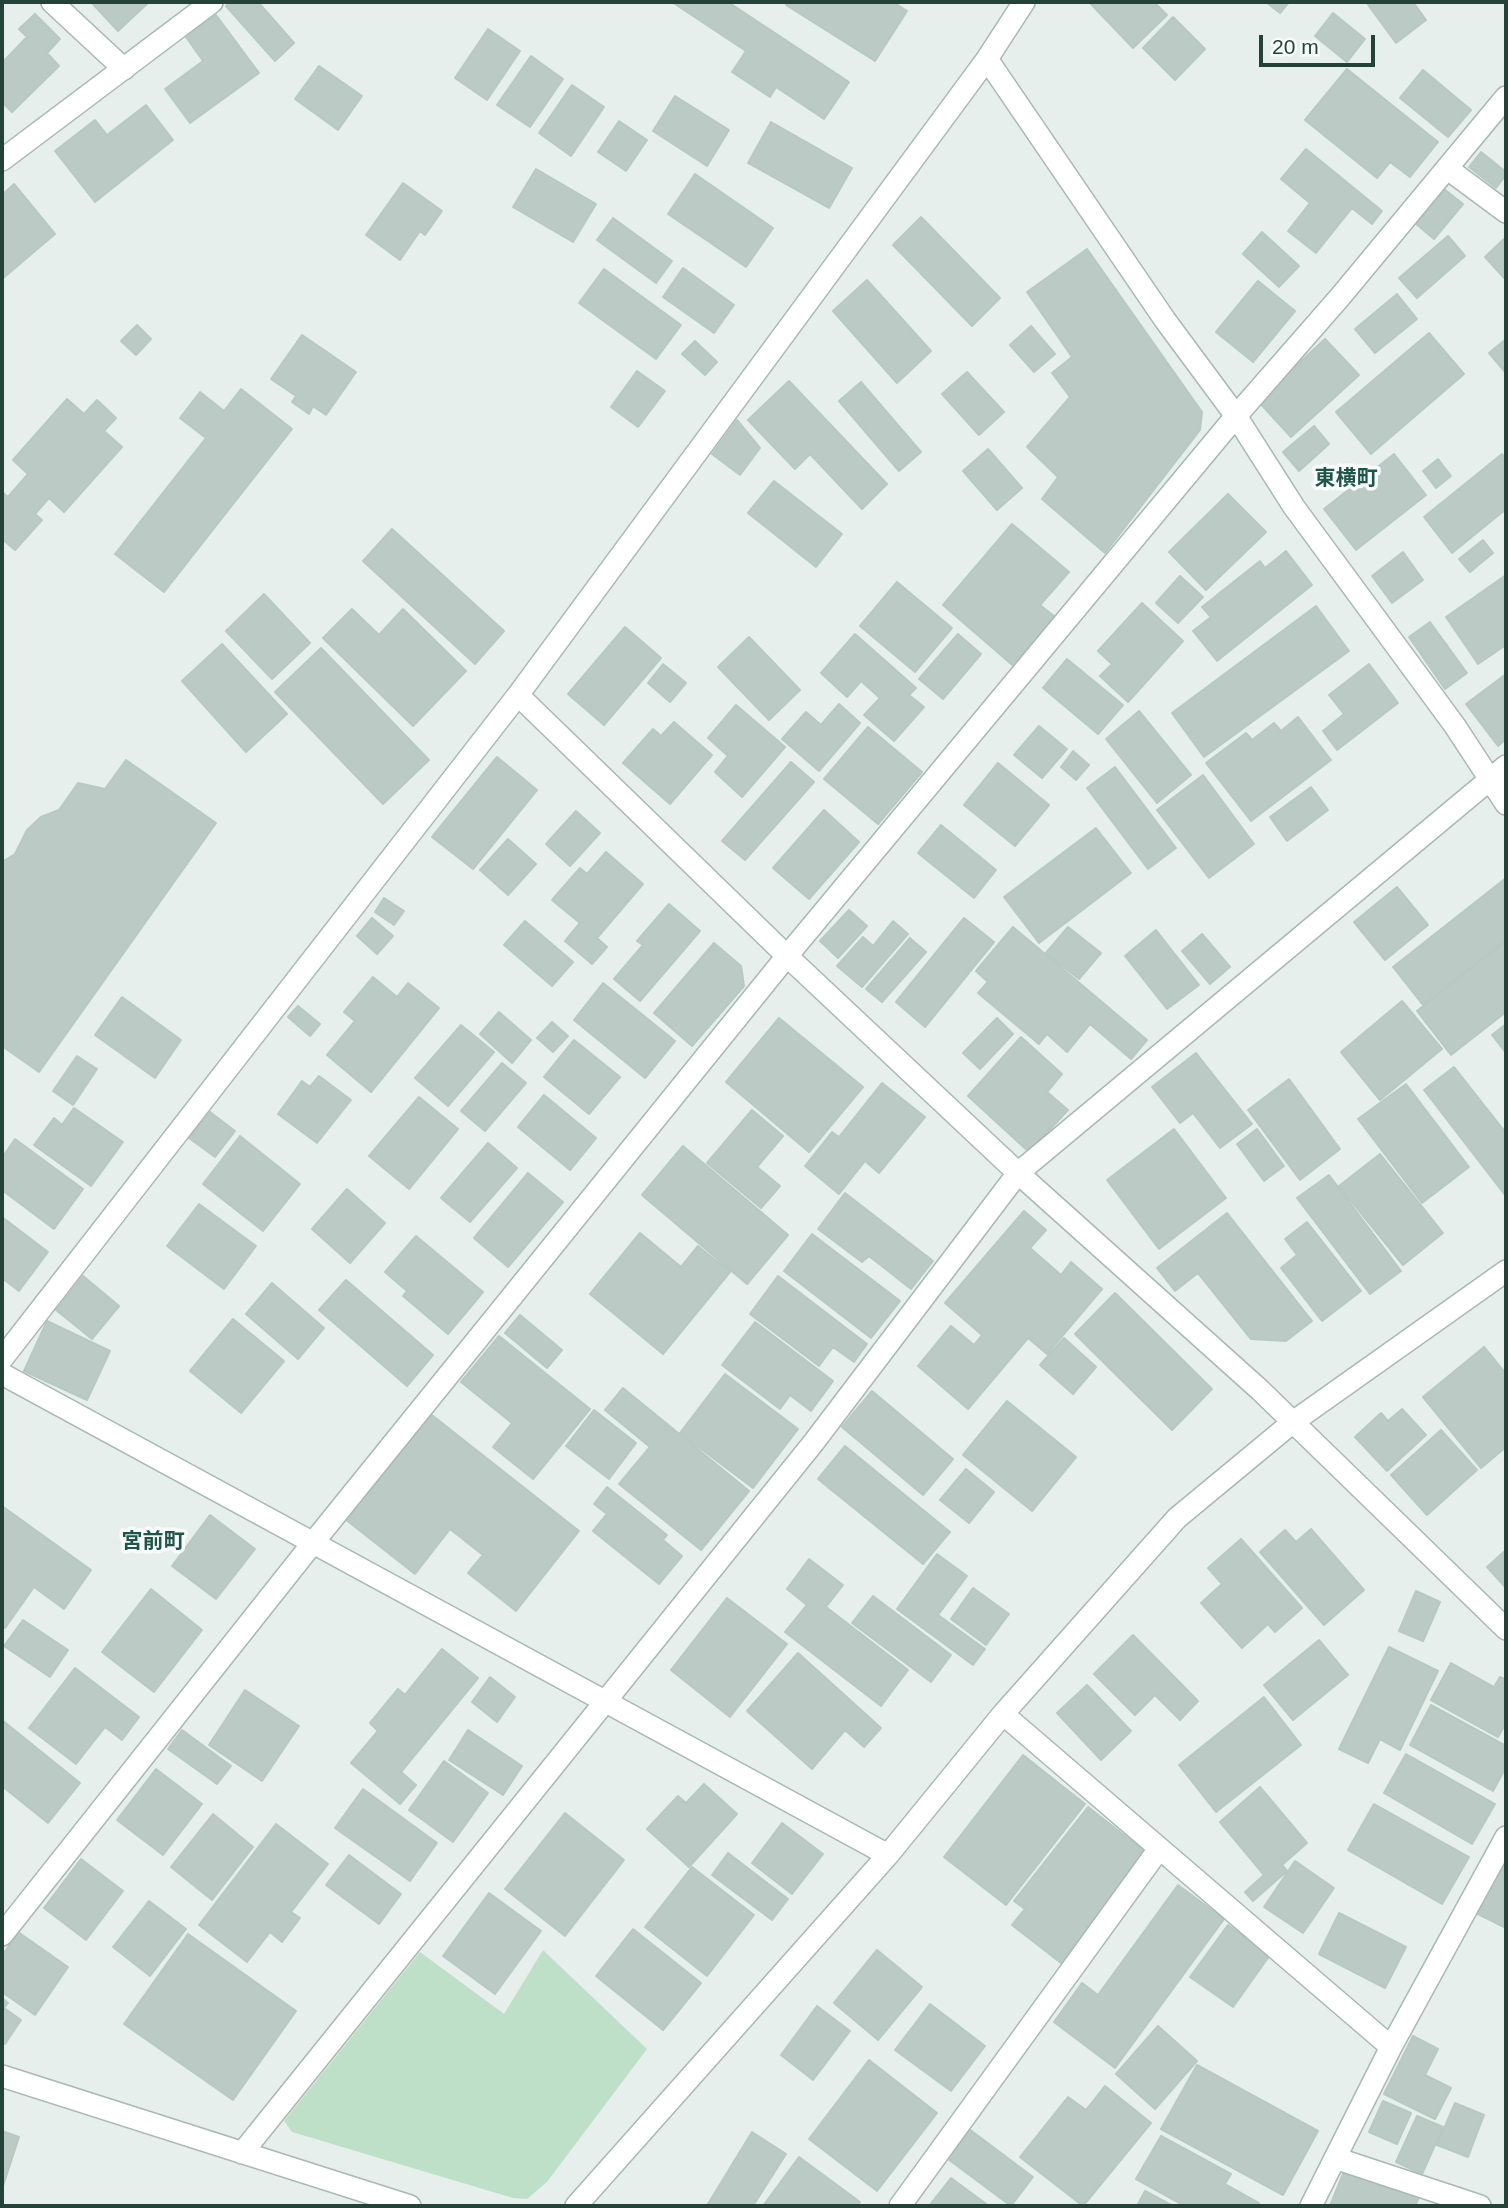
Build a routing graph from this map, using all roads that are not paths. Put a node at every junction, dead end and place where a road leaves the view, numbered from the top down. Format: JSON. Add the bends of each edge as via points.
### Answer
{"nodes":[{"id":1,"x":51,"y":2,"type":"edge"},
{"id":2,"x":212,"y":2,"type":"edge"},
{"id":3,"x":1024,"y":2,"type":"edge"},
{"id":4,"x":987,"y":59,"type":"junction"},
{"id":5,"x":124,"y":69,"type":"junction"},
{"id":6,"x":1506,"y":97,"type":"edge"},
{"id":7,"x":2,"y":160,"type":"edge"},
{"id":8,"x":1448,"y":169,"type":"junction"},
{"id":9,"x":1506,"y":212,"type":"edge"},
{"id":10,"x":1236,"y":416,"type":"junction"},
{"id":11,"x":518,"y":695,"type":"junction"},
{"id":12,"x":1506,"y":766,"type":"edge"},
{"id":13,"x":1488,"y":779,"type":"junction"},
{"id":14,"x":1506,"y":804,"type":"edge"},
{"id":15,"x":787,"y":956,"type":"junction"},
{"id":16,"x":1018,"y":1173,"type":"junction"},
{"id":17,"x":1506,"y":1271,"type":"edge"},
{"id":18,"x":2,"y":1359,"type":"edge"},
{"id":19,"x":2,"y":1374,"type":"edge"},
{"id":20,"x":1293,"y":1422,"type":"junction"},
{"id":21,"x":312,"y":1544,"type":"junction"},
{"id":22,"x":1506,"y":1629,"type":"edge"},
{"id":23,"x":603,"y":1702,"type":"junction"},
{"id":24,"x":1003,"y":1714,"type":"junction"},
{"id":25,"x":1506,"y":1837,"type":"edge"},
{"id":26,"x":1159,"y":1849,"type":"junction"},
{"id":27,"x":888,"y":1855,"type":"junction"},
{"id":28,"x":2,"y":1935,"type":"edge"},
{"id":29,"x":1391,"y":2047,"type":"junction"},
{"id":30,"x":2,"y":2076,"type":"edge"},
{"id":31,"x":242,"y":2153,"type":"junction"},
{"id":32,"x":1335,"y":2158,"type":"junction"},
{"id":33,"x":410,"y":2206,"type":"edge"},
{"id":34,"x":576,"y":2206,"type":"edge"},
{"id":35,"x":900,"y":2206,"type":"edge"},
{"id":36,"x":1311,"y":2206,"type":"edge"},
{"id":37,"x":1480,"y":2206,"type":"edge"}],
"edges":[{"from":1,"to":5,"type":"street"},
{"from":2,"to":5,"type":"street"},
{"from":3,"to":4,"type":"street"},
{"from":4,"to":10,"type":"street"},
{"from":4,"to":11,"type":"street"},
{"from":5,"to":7,"type":"street"},
{"from":6,"to":8,"type":"street"},
{"from":8,"to":9,"type":"street"},
{"from":8,"to":10,"type":"street"},
{"from":10,"to":13,"type":"street","via":[[1294,507],[1455,726]]},
{"from":10,"to":15,"type":"street"},
{"from":11,"to":15,"type":"street"},
{"from":11,"to":18,"type":"street"},
{"from":12,"to":13,"type":"street"},
{"from":13,"to":14,"type":"street"},
{"from":13,"to":16,"type":"street"},
{"from":15,"to":16,"type":"street"},
{"from":15,"to":21,"type":"street"},
{"from":16,"to":20,"type":"street"},
{"from":16,"to":23,"type":"street","via":[[814,1442]]},
{"from":17,"to":20,"type":"street"},
{"from":19,"to":21,"type":"street"},
{"from":20,"to":22,"type":"street"},
{"from":20,"to":24,"type":"street","via":[[1177,1518]]},
{"from":21,"to":23,"type":"street"},
{"from":21,"to":28,"type":"street"},
{"from":23,"to":27,"type":"street"},
{"from":23,"to":31,"type":"street"},
{"from":24,"to":26,"type":"street"},
{"from":24,"to":27,"type":"street"},
{"from":25,"to":29,"type":"street"},
{"from":26,"to":29,"type":"street"},
{"from":26,"to":35,"type":"street"},
{"from":27,"to":34,"type":"street"},
{"from":29,"to":32,"type":"street"},
{"from":30,"to":31,"type":"street"},
{"from":31,"to":33,"type":"street"},
{"from":32,"to":36,"type":"street"},
{"from":32,"to":37,"type":"street"}]}
